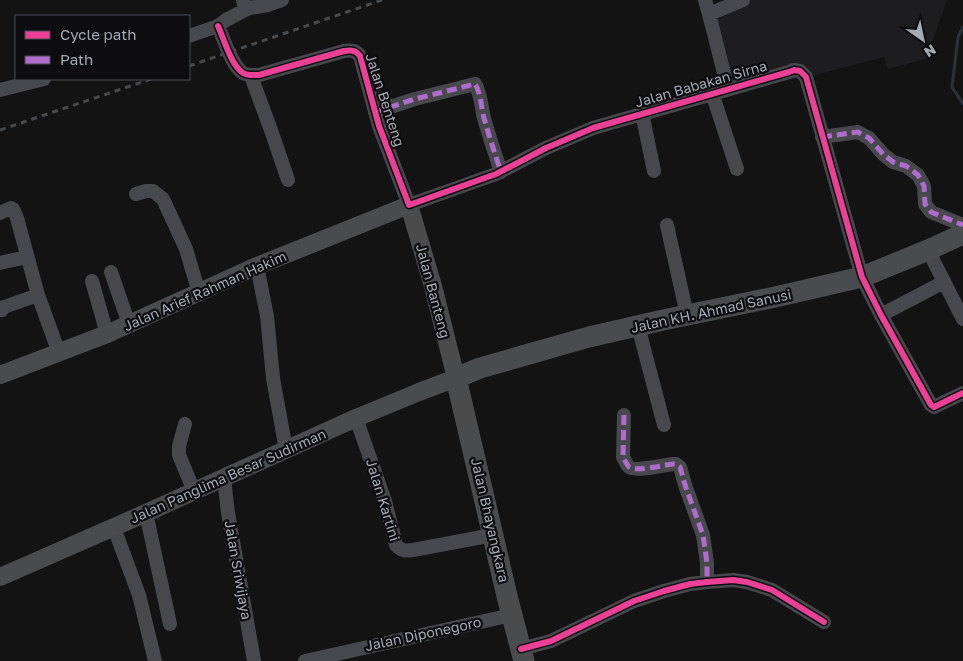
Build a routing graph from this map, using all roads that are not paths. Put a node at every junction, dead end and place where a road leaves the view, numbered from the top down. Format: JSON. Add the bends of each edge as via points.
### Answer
{"nodes":[{"id":1,"x":282,"y":0,"type":"edge"},
{"id":2,"x":705,"y":0,"type":"edge"},
{"id":3,"x":743,"y":0,"type":"edge"},
{"id":4,"x":244,"y":5,"type":"edge"},
{"id":5,"x":709,"y":14,"type":"junction"},
{"id":6,"x":218,"y":26,"type":"junction"},
{"id":7,"x":190,"y":36,"type":"edge"},
{"id":8,"x":251,"y":76,"type":"junction"},
{"id":9,"x":40,"y":80,"type":"edge"},
{"id":10,"x":728,"y":88,"type":"junction"},
{"id":11,"x":0,"y":90,"type":"edge"},
{"id":12,"x":712,"y":93,"type":"junction"},
{"id":13,"x":375,"y":112,"type":"junction"},
{"id":14,"x":642,"y":113,"type":"junction"},
{"id":15,"x":822,"y":137,"type":"junction"},
{"id":16,"x":737,"y":169,"type":"dead end"},
{"id":17,"x":654,"y":170,"type":"dead end"},
{"id":18,"x":501,"y":172,"type":"junction"},
{"id":19,"x":288,"y":180,"type":"dead end"},
{"id":20,"x":136,"y":194,"type":"dead end"},
{"id":21,"x":409,"y":205,"type":"junction"},
{"id":22,"x":0,"y":213,"type":"edge"},
{"id":23,"x":667,"y":225,"type":"dead end"},
{"id":24,"x":963,"y":225,"type":"edge"},
{"id":25,"x":963,"y":234,"type":"edge"},
{"id":26,"x":928,"y":250,"type":"junction"},
{"id":27,"x":27,"y":257,"type":"junction"},
{"id":28,"x":0,"y":263,"type":"edge"},
{"id":29,"x":257,"y":266,"type":"junction"},
{"id":30,"x":111,"y":272,"type":"dead end"},
{"id":31,"x":862,"y":276,"type":"junction"},
{"id":32,"x":92,"y":281,"type":"dead end"},
{"id":33,"x":944,"y":282,"type":"junction"},
{"id":34,"x":199,"y":293,"type":"junction"},
{"id":35,"x":38,"y":295,"type":"junction"},
{"id":36,"x":0,"y":310,"type":"edge"},
{"id":37,"x":687,"y":315,"type":"junction"},
{"id":38,"x":881,"y":315,"type":"junction"},
{"id":39,"x":963,"y":319,"type":"edge"},
{"id":40,"x":129,"y":324,"type":"junction"},
{"id":41,"x":638,"y":326,"type":"junction"},
{"id":42,"x":107,"y":334,"type":"junction"},
{"id":43,"x":59,"y":353,"type":"junction"},
{"id":44,"x":0,"y":375,"type":"edge"},
{"id":45,"x":456,"y":378,"type":"junction"},
{"id":46,"x":963,"y":393,"type":"edge"},
{"id":47,"x":624,"y":415,"type":"dead end"},
{"id":48,"x":356,"y":418,"type":"junction"},
{"id":49,"x":185,"y":424,"type":"dead end"},
{"id":50,"x":664,"y":425,"type":"dead end"},
{"id":51,"x":286,"y":450,"type":"junction"},
{"id":52,"x":224,"y":478,"type":"junction"},
{"id":53,"x":194,"y":491,"type":"junction"},
{"id":54,"x":146,"y":513,"type":"junction"},
{"id":55,"x":114,"y":528,"type":"junction"},
{"id":56,"x":493,"y":535,"type":"junction"},
{"id":57,"x":0,"y":577,"type":"edge"},
{"id":58,"x":707,"y":582,"type":"junction"},
{"id":59,"x":512,"y":615,"type":"junction"},
{"id":60,"x":824,"y":622,"type":"dead end"},
{"id":61,"x":170,"y":624,"type":"dead end"},
{"id":62,"x":523,"y":655,"type":"edge"},
{"id":63,"x":155,"y":661,"type":"edge"},
{"id":64,"x":254,"y":661,"type":"edge"},
{"id":65,"x":304,"y":661,"type":"edge"}],
"edges":[{"from":1,"to":4,"type":"street","via":[[250,8]]},
{"from":2,"to":5,"type":"street"},
{"from":3,"to":5,"type":"street"},
{"from":4,"to":6,"type":"street"},
{"from":5,"to":10,"type":"street"},
{"from":6,"to":7,"type":"street"},
{"from":6,"to":8,"type":"street","via":[[235,65]]},
{"from":8,"to":13,"type":"street","name":"Jalan Benteng","via":[[344,51],[356,51]]},
{"from":8,"to":19,"type":"street"},
{"from":9,"to":11,"type":"street"},
{"from":10,"to":12,"type":"street","name":"Jalan Babakan Sirna"},
{"from":10,"to":15,"type":"street","name":"Jalan Babakan Sirna","via":[[800,71],[806,77]]},
{"from":12,"to":14,"type":"street","name":"Jalan Babakan Sirna"},
{"from":12,"to":16,"type":"street"},
{"from":13,"to":18,"type":"street","via":[[475,84]]},
{"from":13,"to":21,"type":"street","name":"Jalan Benteng"},
{"from":14,"to":17,"type":"street"},
{"from":14,"to":18,"type":"street","name":"Jalan Babakan Sirna","via":[[572,136]]},
{"from":15,"to":24,"type":"street","via":[[858,132],[869,138],[893,162],[918,175],[924,186],[925,204],[931,212]]},
{"from":15,"to":31,"type":"street","name":"Jalan Babakan Sirna"},
{"from":18,"to":21,"type":"street","name":"Jalan Babakan Sirna"},
{"from":20,"to":34,"type":"street","via":[[153,191],[163,199],[186,249]]},
{"from":21,"to":29,"type":"main road","name":"Jalan Arief Rahman Hakim"},
{"from":21,"to":45,"type":"main road","name":"Jalan Banteng"},
{"from":22,"to":27,"type":"street","via":[[13,209]]},
{"from":23,"to":37,"type":"street"},
{"from":25,"to":26,"type":"highway","name":"Jalan KH. Ahmad Sanusi"},
{"from":26,"to":31,"type":"highway","name":"Jalan KH. Ahmad Sanusi"},
{"from":26,"to":33,"type":"street"},
{"from":27,"to":28,"type":"street"},
{"from":27,"to":35,"type":"street"},
{"from":29,"to":34,"type":"main road","name":"Jalan Arief Rahman Hakim"},
{"from":29,"to":51,"type":"street"},
{"from":30,"to":40,"type":"street"},
{"from":31,"to":37,"type":"highway","name":"Jalan KH. Ahmad Sanusi","via":[[775,298]]},
{"from":31,"to":38,"type":"street","name":"Jalan Babakan Sirna"},
{"from":32,"to":42,"type":"street"},
{"from":33,"to":38,"type":"street"},
{"from":33,"to":39,"type":"street"},
{"from":34,"to":40,"type":"main road","name":"Jalan Arief Rahman Hakim"},
{"from":35,"to":36,"type":"street"},
{"from":35,"to":43,"type":"street"},
{"from":37,"to":41,"type":"highway","name":"Jalan KH. Ahmad Sanusi"},
{"from":38,"to":46,"type":"street","name":"Jalan Babakan Sirna","via":[[931,406]]},
{"from":40,"to":42,"type":"main road","name":"Jalan Arief Rahman Hakim"},
{"from":41,"to":45,"type":"highway","name":"Jalan KH. Ahmad Sanusi","via":[[480,368]]},
{"from":41,"to":50,"type":"street"},
{"from":42,"to":43,"type":"main road","name":"Jalan Arief Rahman Hakim"},
{"from":43,"to":44,"type":"main road","name":"Jalan Arief Rahman Hakim"},
{"from":45,"to":48,"type":"main road","name":"Jalan Panglima Besar Sudirman"},
{"from":45,"to":56,"type":"highway","name":"Jalan Bhayangkara"},
{"from":47,"to":58,"type":"street","via":[[623,456],[628,466],[676,464],[680,467],[702,535]]},
{"from":48,"to":51,"type":"main road","name":"Jalan Panglima Besar Sudirman"},
{"from":48,"to":56,"type":"street","name":"Jalan Kartini","via":[[399,548],[406,551]]},
{"from":49,"to":53,"type":"street","via":[[179,455]]},
{"from":51,"to":52,"type":"main road","name":"Jalan Panglima Besar Sudirman"},
{"from":52,"to":53,"type":"main road","name":"Jalan Panglima Besar Sudirman"},
{"from":52,"to":64,"type":"street","name":"Jalan Sriwijaya"},
{"from":53,"to":54,"type":"main road","name":"Jalan Panglima Besar Sudirman"},
{"from":54,"to":55,"type":"main road","name":"Jalan Panglima Besar Sudirman"},
{"from":54,"to":61,"type":"street"},
{"from":55,"to":57,"type":"main road","name":"Jalan Panglima Besar Sudirman"},
{"from":55,"to":63,"type":"street","via":[[138,595]]},
{"from":56,"to":59,"type":"highway","name":"Jalan Bhayangkara"},
{"from":58,"to":60,"type":"street","via":[[733,580],[772,590]]},
{"from":58,"to":62,"type":"street","via":[[664,590],[634,601]]},
{"from":59,"to":62,"type":"highway","name":"Jalan Bhayangkara"},
{"from":59,"to":65,"type":"street","name":"Jalan Diponegoro"}]}
